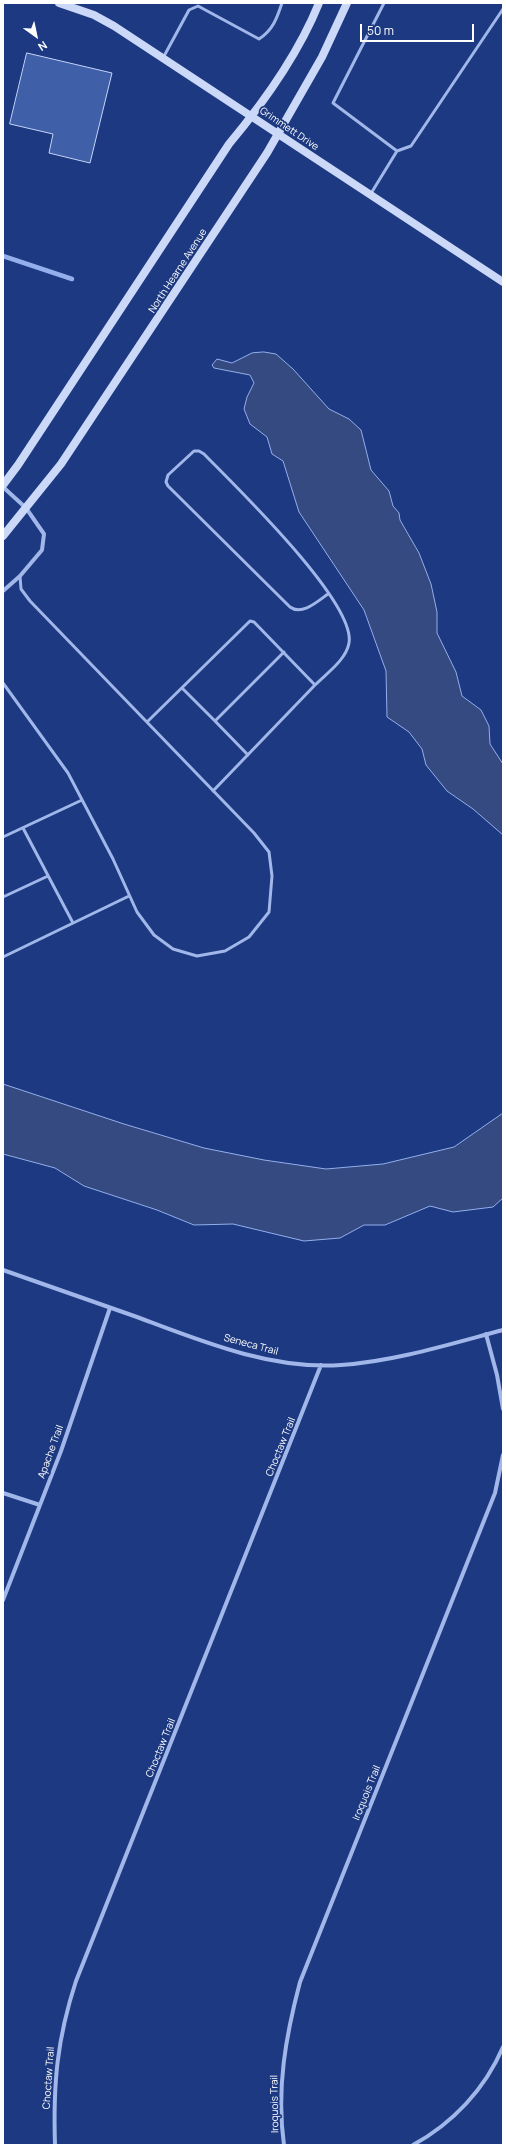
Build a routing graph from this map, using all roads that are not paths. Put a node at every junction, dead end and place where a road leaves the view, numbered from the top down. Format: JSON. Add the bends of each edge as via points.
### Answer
{"nodes":[{"id":1,"x":59,"y":3,"type":"edge"},
{"id":2,"x":282,"y":3,"type":"edge"},
{"id":3,"x":319,"y":3,"type":"edge"},
{"id":4,"x":347,"y":3,"type":"edge"},
{"id":5,"x":384,"y":3,"type":"edge"},
{"id":6,"x":76,"y":5,"type":"edge"},
{"id":7,"x":503,"y":9,"type":"edge"},
{"id":8,"x":163,"y":58,"type":"junction"},
{"id":9,"x":252,"y":116,"type":"junction"},
{"id":10,"x":278,"y":134,"type":"junction"},
{"id":11,"x":397,"y":151,"type":"junction"},
{"id":12,"x":370,"y":195,"type":"junction"},
{"id":13,"x":503,"y":282,"type":"edge"},
{"id":14,"x":3,"y":486,"type":"edge"},
{"id":15,"x":26,"y":508,"type":"junction"},
{"id":16,"x":3,"y":536,"type":"edge"},
{"id":17,"x":20,"y":576,"type":"junction"},
{"id":18,"x":3,"y":591,"type":"edge"},
{"id":19,"x":328,"y":594,"type":"junction"},
{"id":20,"x":284,"y":652,"type":"junction"},
{"id":21,"x":3,"y":683,"type":"edge"},
{"id":22,"x":315,"y":685,"type":"junction"},
{"id":23,"x":182,"y":688,"type":"junction"},
{"id":24,"x":215,"y":721,"type":"junction"},
{"id":25,"x":147,"y":722,"type":"junction"},
{"id":26,"x":248,"y":755,"type":"junction"},
{"id":27,"x":213,"y":791,"type":"junction"},
{"id":28,"x":82,"y":800,"type":"junction"},
{"id":29,"x":23,"y":828,"type":"junction"},
{"id":30,"x":3,"y":837,"type":"edge"},
{"id":31,"x":48,"y":876,"type":"junction"},
{"id":32,"x":129,"y":896,"type":"junction"},
{"id":33,"x":3,"y":897,"type":"edge"},
{"id":34,"x":72,"y":923,"type":"junction"},
{"id":35,"x":3,"y":957,"type":"edge"},
{"id":36,"x":3,"y":1270,"type":"edge"},
{"id":37,"x":110,"y":1308,"type":"junction"},
{"id":38,"x":503,"y":1330,"type":"edge"},
{"id":39,"x":486,"y":1334,"type":"junction"},
{"id":40,"x":321,"y":1365,"type":"junction"},
{"id":41,"x":503,"y":1409,"type":"edge"},
{"id":42,"x":503,"y":1455,"type":"edge"},
{"id":43,"x":3,"y":1493,"type":"edge"},
{"id":44,"x":40,"y":1505,"type":"junction"},
{"id":45,"x":3,"y":1600,"type":"edge"},
{"id":46,"x":503,"y":2047,"type":"edge"},
{"id":47,"x":55,"y":2145,"type":"edge"},
{"id":48,"x":284,"y":2145,"type":"edge"},
{"id":49,"x":413,"y":2145,"type":"edge"}],
"edges":[{"from":1,"to":6,"type":"street","name":"Grimmett Drive"},
{"from":2,"to":8,"type":"lane","via":[[268,33],[259,39],[198,6],[189,10]]},
{"from":3,"to":9,"type":"street","via":[[293,55]]},
{"from":4,"to":10,"type":"street","name":"North Hearne Avenue","via":[[322,57]]},
{"from":5,"to":11,"type":"lane","via":[[333,103]]},
{"from":6,"to":8,"type":"street","name":"Grimmett Drive"},
{"from":7,"to":11,"type":"lane","via":[[411,146]]},
{"from":8,"to":9,"type":"street","name":"Grimmett Drive"},
{"from":9,"to":10,"type":"street","name":"Grimmett Drive"},
{"from":9,"to":14,"type":"street","via":[[229,144]]},
{"from":10,"to":12,"type":"street","name":"Grimmett Drive"},
{"from":10,"to":15,"type":"street","name":"North Hearne Avenue","via":[[74,444]]},
{"from":11,"to":12,"type":"lane"},
{"from":12,"to":13,"type":"street","name":"Grimmett Drive"},
{"from":14,"to":15,"type":"street"},
{"from":15,"to":16,"type":"street","name":"North Hearne Avenue"},
{"from":15,"to":17,"type":"street","via":[[44,534],[42,550]]},
{"from":17,"to":18,"type":"street"},
{"from":17,"to":25,"type":"lane","via":[[21,589],[30,601]]},
{"from":19,"to":19,"type":"lane","via":[[294,546],[204,454],[194,451],[168,475],[168,486],[290,608],[303,610]]},
{"from":19,"to":22,"type":"lane","via":[[346,619],[349,642],[342,658]]},
{"from":20,"to":22,"type":"lane"},
{"from":20,"to":23,"type":"lane","via":[[250,621]]},
{"from":20,"to":24,"type":"lane"},
{"from":21,"to":28,"type":"lane","via":[[68,773]]},
{"from":22,"to":26,"type":"lane"},
{"from":23,"to":24,"type":"lane"},
{"from":23,"to":25,"type":"lane"},
{"from":24,"to":26,"type":"lane"},
{"from":25,"to":27,"type":"lane"},
{"from":26,"to":27,"type":"lane"},
{"from":27,"to":32,"type":"lane","via":[[254,833],[268,852],[272,876],[269,912],[249,937],[225,951],[197,956],[174,949],[154,935]]},
{"from":28,"to":29,"type":"lane"},
{"from":28,"to":32,"type":"lane"},
{"from":29,"to":30,"type":"lane"},
{"from":29,"to":31,"type":"lane"},
{"from":31,"to":33,"type":"lane"},
{"from":31,"to":34,"type":"lane"},
{"from":32,"to":34,"type":"lane"},
{"from":34,"to":35,"type":"lane"},
{"from":36,"to":37,"type":"street","name":"Seneca Trail"},
{"from":37,"to":40,"type":"street","name":"Seneca Trail","via":[[254,1356]]},
{"from":37,"to":44,"type":"street","name":"Apache Trail"},
{"from":38,"to":39,"type":"street","name":"Seneca Trail"},
{"from":39,"to":40,"type":"street","name":"Seneca Trail","via":[[428,1350],[362,1363]]},
{"from":39,"to":41,"type":"street"},
{"from":40,"to":47,"type":"street","name":"Choctaw Trail","via":[[76,1981],[56,2061]]},
{"from":42,"to":48,"type":"street","name":"Iroquois Trail","via":[[495,1493],[300,1982],[288,2027],[281,2073]]},
{"from":43,"to":44,"type":"street"},
{"from":44,"to":45,"type":"street","name":"Apache Trail"},
{"from":46,"to":49,"type":"street","via":[[492,2069],[473,2096],[451,2119]]}]}
